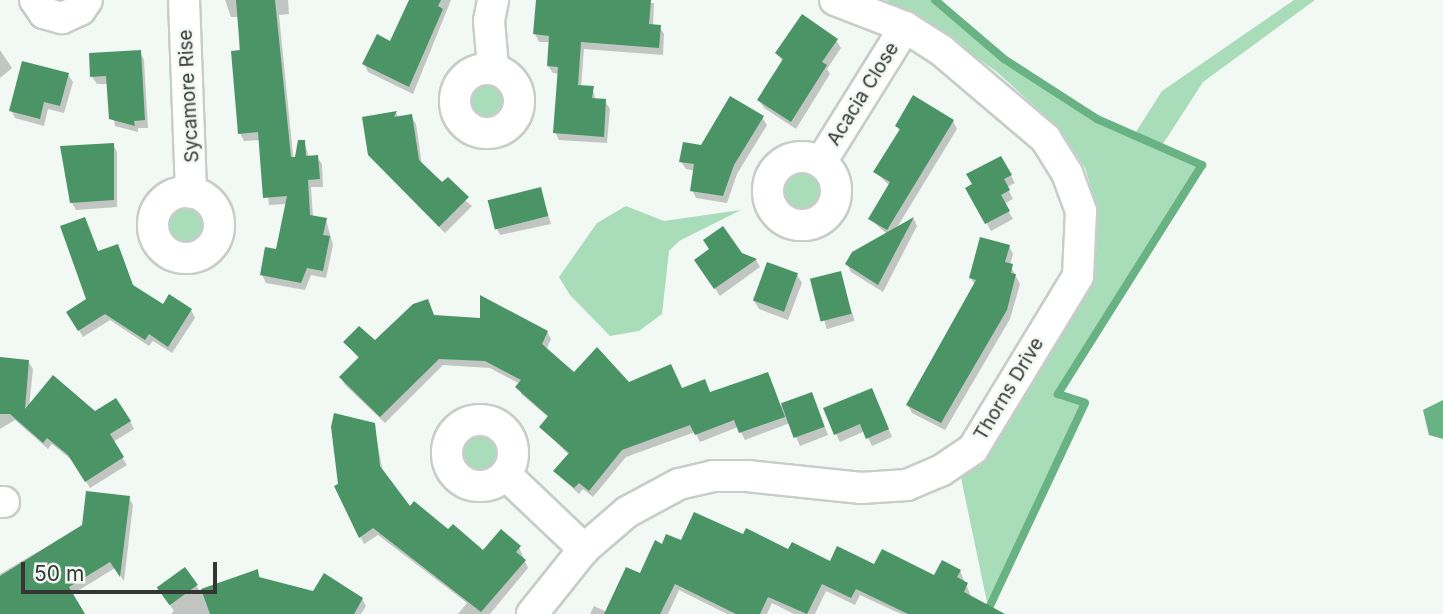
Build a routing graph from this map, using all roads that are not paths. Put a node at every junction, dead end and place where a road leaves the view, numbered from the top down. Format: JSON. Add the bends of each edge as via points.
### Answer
{"nodes":[{"id":1,"x":35,"y":0,"type":"edge"},
{"id":2,"x":87,"y":0,"type":"edge"},
{"id":3,"x":184,"y":0,"type":"edge"},
{"id":4,"x":494,"y":0,"type":"edge"},
{"id":5,"x":835,"y":0,"type":"edge"},
{"id":6,"x":905,"y":27,"type":"junction"},
{"id":7,"x":493,"y":67,"type":"dead end"},
{"id":8,"x":821,"y":162,"type":"dead end"},
{"id":9,"x":191,"y":193,"type":"dead end"},
{"id":10,"x":506,"y":475,"type":"dead end"},
{"id":11,"x":584,"y":549,"type":"junction"},
{"id":12,"x":532,"y":614,"type":"edge"}],
"edges":[{"from":1,"to":2,"type":"street","via":[[44,13],[62,18],[80,10]]},
{"from":3,"to":9,"type":"street","name":"Sycamore Rise"},
{"from":4,"to":7,"type":"street","via":[[489,21]]},
{"from":5,"to":6,"type":"street","name":"Thorns Drive"},
{"from":6,"to":8,"type":"street","name":"Acacia Close"},
{"from":6,"to":11,"type":"street","name":"Thorns Drive","via":[[941,50],[1046,139],[1067,173],[1082,211],[1078,276],[973,449],[907,485],[861,488],[747,476],[679,484],[627,512]]},
{"from":10,"to":11,"type":"street"},
{"from":11,"to":12,"type":"street","name":"Thorns Drive"}]}
